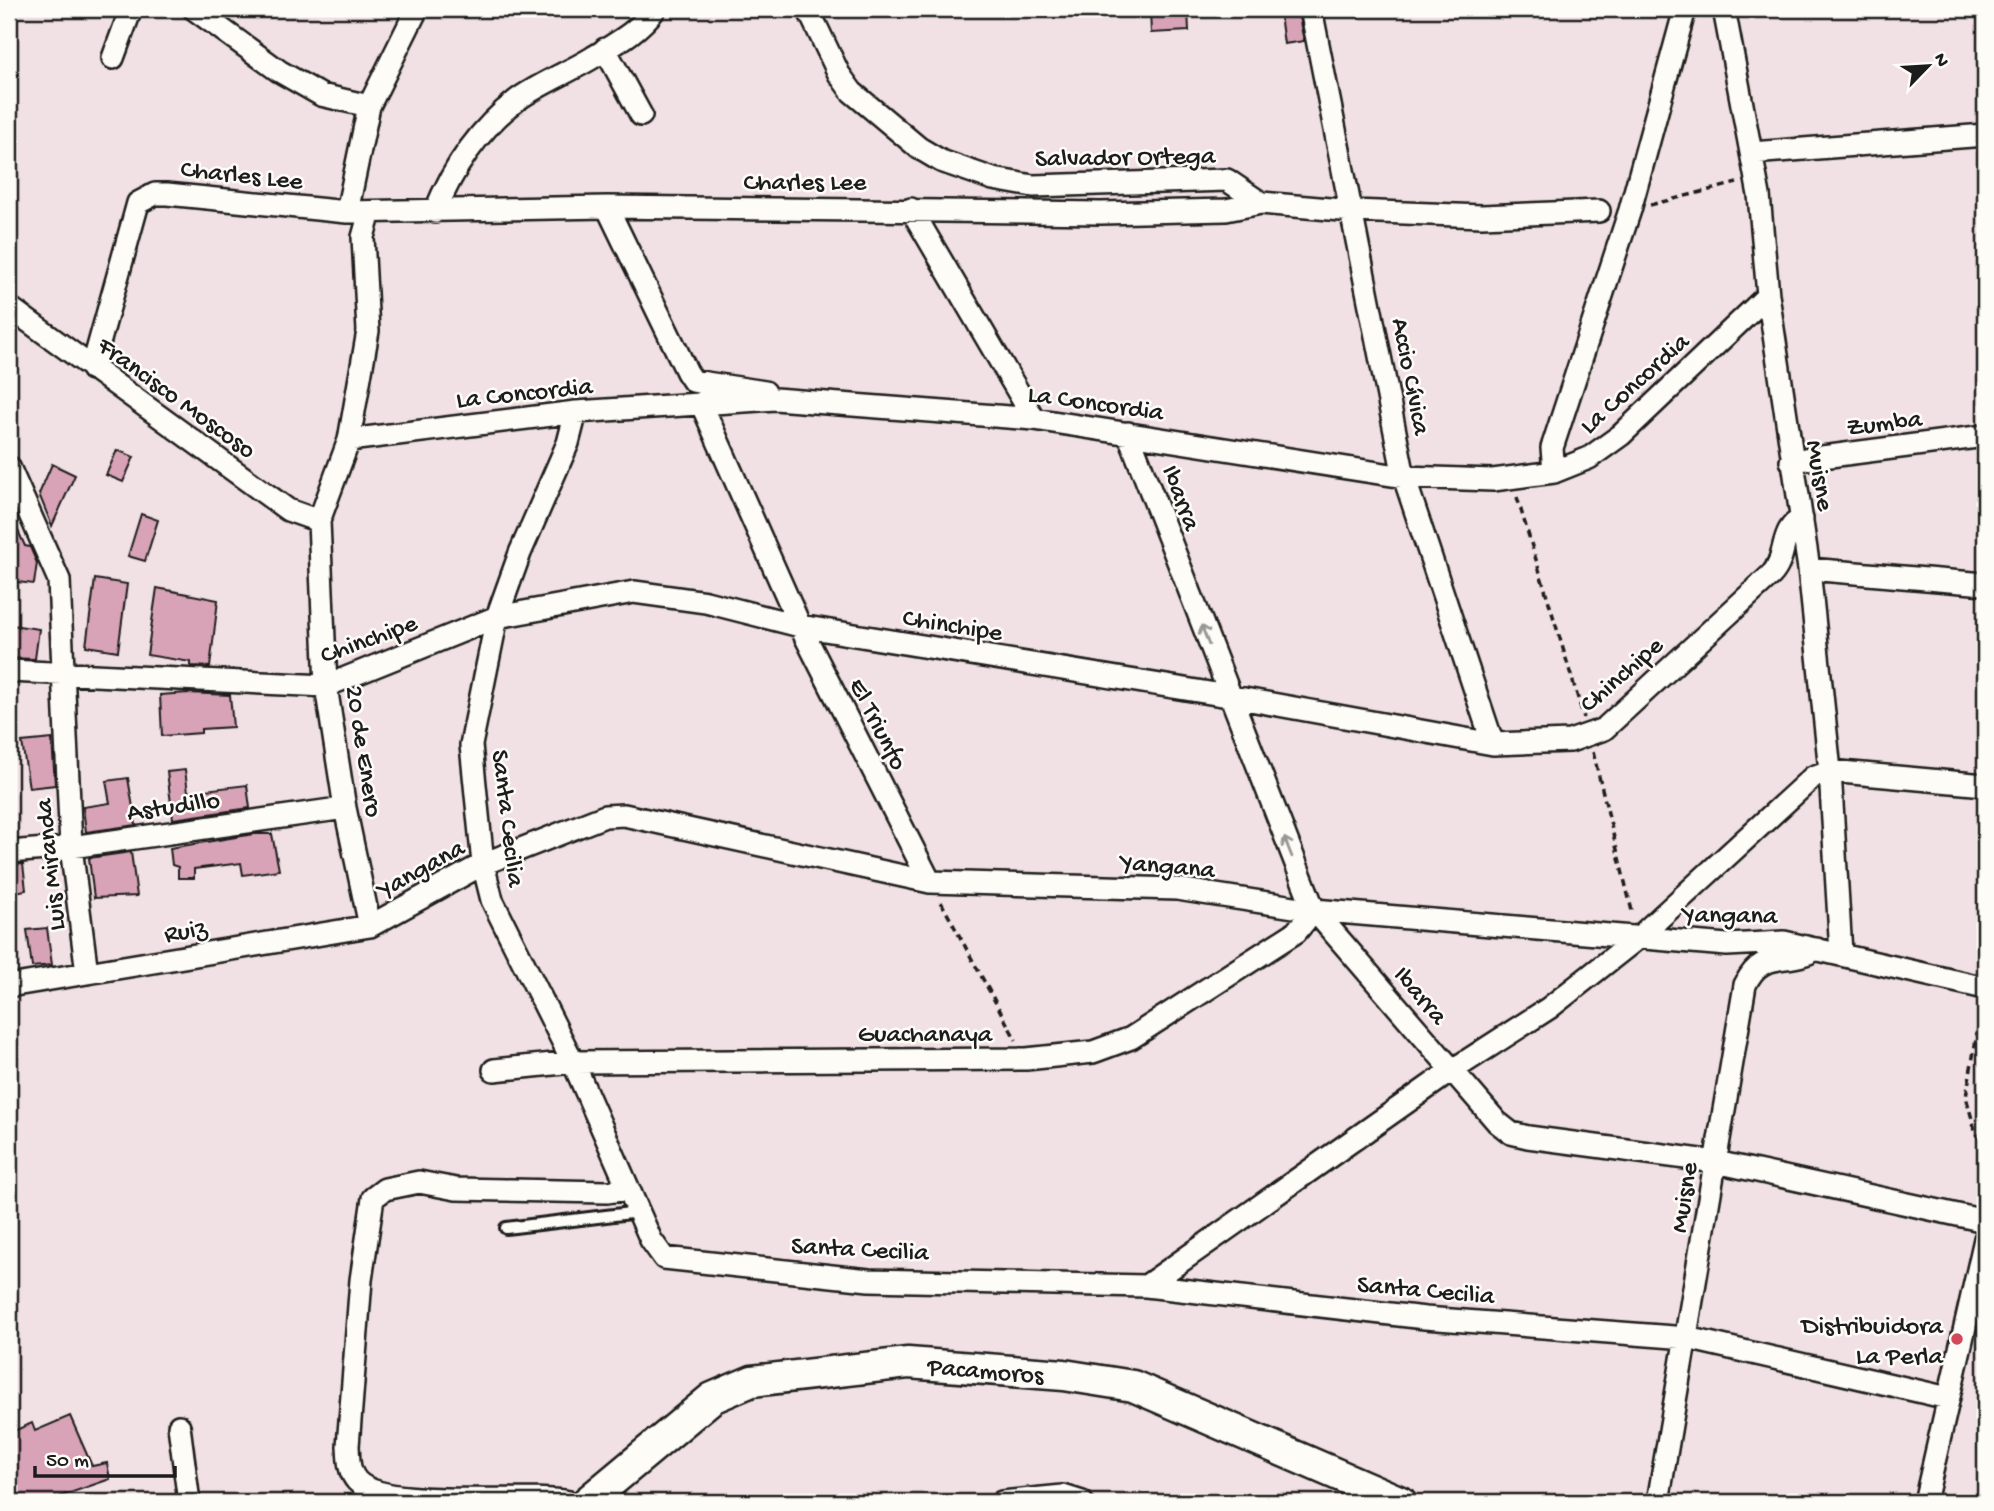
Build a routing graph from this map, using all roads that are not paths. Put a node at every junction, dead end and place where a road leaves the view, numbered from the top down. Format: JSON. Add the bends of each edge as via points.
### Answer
{"nodes":[{"id":1,"x":131,"y":9,"type":"edge"},
{"id":2,"x":194,"y":9,"type":"edge"},
{"id":3,"x":417,"y":9,"type":"edge"},
{"id":4,"x":655,"y":9,"type":"edge"},
{"id":5,"x":808,"y":9,"type":"edge"},
{"id":6,"x":1311,"y":9,"type":"edge"},
{"id":7,"x":1685,"y":9,"type":"edge"},
{"id":8,"x":1724,"y":9,"type":"edge"},
{"id":9,"x":605,"y":50,"type":"junction"},
{"id":10,"x":113,"y":58,"type":"dead end"},
{"id":11,"x":369,"y":106,"type":"junction"},
{"id":12,"x":641,"y":116,"type":"dead end"},
{"id":13,"x":1985,"y":135,"type":"edge"},
{"id":14,"x":1752,"y":153,"type":"junction"},
{"id":15,"x":1261,"y":203,"type":"junction"},
{"id":16,"x":607,"y":207,"type":"junction"},
{"id":17,"x":911,"y":209,"type":"junction"},
{"id":18,"x":1353,"y":211,"type":"junction"},
{"id":19,"x":1599,"y":211,"type":"dead end"},
{"id":20,"x":347,"y":212,"type":"junction"},
{"id":21,"x":370,"y":212,"type":"junction"},
{"id":22,"x":435,"y":212,"type":"junction"},
{"id":23,"x":1768,"y":295,"type":"junction"},
{"id":24,"x":9,"y":306,"type":"edge"},
{"id":25,"x":92,"y":369,"type":"junction"},
{"id":26,"x":775,"y":399,"type":"junction"},
{"id":27,"x":701,"y":403,"type":"junction"},
{"id":28,"x":576,"y":412,"type":"junction"},
{"id":29,"x":1034,"y":419,"type":"junction"},
{"id":30,"x":1128,"y":433,"type":"junction"},
{"id":31,"x":1985,"y":436,"type":"edge"},
{"id":32,"x":349,"y":440,"type":"junction"},
{"id":33,"x":1791,"y":461,"type":"junction"},
{"id":34,"x":9,"y":467,"type":"edge"},
{"id":35,"x":1554,"y":472,"type":"junction"},
{"id":36,"x":1404,"y":477,"type":"junction"},
{"id":37,"x":1802,"y":519,"type":"junction"},
{"id":38,"x":319,"y":521,"type":"junction"},
{"id":39,"x":1809,"y":569,"type":"junction"},
{"id":40,"x":1985,"y":584,"type":"edge"},
{"id":41,"x":497,"y":617,"type":"junction"},
{"id":42,"x":800,"y":626,"type":"junction"},
{"id":43,"x":9,"y":671,"type":"edge"},
{"id":44,"x":62,"y":672,"type":"junction"},
{"id":45,"x":326,"y":686,"type":"junction"},
{"id":46,"x":1228,"y":696,"type":"junction"},
{"id":47,"x":1493,"y":744,"type":"junction"},
{"id":48,"x":1830,"y":771,"type":"junction"},
{"id":49,"x":1985,"y":785,"type":"edge"},
{"id":50,"x":345,"y":808,"type":"junction"},
{"id":51,"x":71,"y":847,"type":"junction"},
{"id":52,"x":9,"y":852,"type":"edge"},
{"id":53,"x":483,"y":864,"type":"junction"},
{"id":54,"x":930,"y":882,"type":"junction"},
{"id":55,"x":1314,"y":910,"type":"junction"},
{"id":56,"x":370,"y":926,"type":"junction"},
{"id":57,"x":1639,"y":937,"type":"junction"},
{"id":58,"x":1817,"y":949,"type":"junction"},
{"id":59,"x":1841,"y":953,"type":"junction"},
{"id":60,"x":88,"y":974,"type":"junction"},
{"id":61,"x":9,"y":986,"type":"edge"},
{"id":62,"x":1985,"y":988,"type":"edge"},
{"id":63,"x":573,"y":1062,"type":"junction"},
{"id":64,"x":494,"y":1070,"type":"dead end"},
{"id":65,"x":1451,"y":1071,"type":"junction"},
{"id":66,"x":1716,"y":1162,"type":"junction"},
{"id":67,"x":628,"y":1189,"type":"junction"},
{"id":68,"x":639,"y":1212,"type":"junction"},
{"id":69,"x":1985,"y":1221,"type":"edge"},
{"id":70,"x":506,"y":1228,"type":"dead end"},
{"id":71,"x":1985,"y":1240,"type":"edge"},
{"id":72,"x":1146,"y":1286,"type":"junction"},
{"id":73,"x":1687,"y":1338,"type":"junction"},
{"id":74,"x":1948,"y":1398,"type":"junction"},
{"id":75,"x":179,"y":1426,"type":"dead end"},
{"id":76,"x":365,"y":1496,"type":"edge"},
{"id":77,"x":189,"y":1502,"type":"edge"},
{"id":78,"x":569,"y":1502,"type":"edge"},
{"id":79,"x":587,"y":1502,"type":"edge"},
{"id":80,"x":1002,"y":1502,"type":"edge"},
{"id":81,"x":1082,"y":1502,"type":"edge"},
{"id":82,"x":1401,"y":1502,"type":"edge"},
{"id":83,"x":1658,"y":1502,"type":"edge"},
{"id":84,"x":1925,"y":1502,"type":"edge"}],
"edges":[{"from":1,"to":10,"type":"street"},
{"from":2,"to":11,"type":"street","via":[[279,71],[321,95]]},
{"from":3,"to":11,"type":"street"},
{"from":4,"to":9,"type":"street","via":[[643,26]]},
{"from":5,"to":15,"type":"street","name":"Salvador Ortega","via":[[852,92],[901,135],[940,161],[993,179],[1033,186],[1227,180]]},
{"from":6,"to":18,"type":"street","name":"Accio Cívica"},
{"from":7,"to":35,"type":"street","via":[[1629,210],[1552,448]]},
{"from":8,"to":14,"type":"street","name":"Muisne"},
{"from":9,"to":12,"type":"street"},
{"from":9,"to":22,"type":"street","via":[[518,99],[471,142]]},
{"from":11,"to":20,"type":"street"},
{"from":13,"to":14,"type":"street"},
{"from":14,"to":23,"type":"street","name":"Muisne"},
{"from":15,"to":17,"type":"street","name":"Charles Lee","via":[[1226,210],[1101,213]]},
{"from":15,"to":18,"type":"street","name":"Salvador Ortega"},
{"from":16,"to":17,"type":"street","name":"Charles Lee"},
{"from":16,"to":22,"type":"street","name":"Charles Lee"},
{"from":16,"to":26,"type":"street","via":[[687,373],[694,381],[755,389]]},
{"from":17,"to":29,"type":"street"},
{"from":18,"to":19,"type":"street","name":"Salvador Ortega","via":[[1482,216]]},
{"from":18,"to":36,"type":"street","name":"Accio Cívica"},
{"from":20,"to":21,"type":"street","name":"Charles Lee"},
{"from":20,"to":25,"type":"street","name":"Charles Lee","via":[[167,194],[144,199],[138,203],[128,233]]},
{"from":21,"to":22,"type":"street","name":"Charles Lee"},
{"from":21,"to":32,"type":"street","name":"20 de Enero","via":[[363,237],[368,331]]},
{"from":23,"to":33,"type":"street","name":"Muisne"},
{"from":23,"to":35,"type":"street","name":"La Concordia","via":[[1621,435],[1589,458]]},
{"from":24,"to":25,"type":"street","name":"Francisco Moscoso"},
{"from":25,"to":38,"type":"street","name":"Francisco Moscoso","via":[[288,510]]},
{"from":26,"to":27,"type":"street","name":"La Concordia"},
{"from":26,"to":29,"type":"street","name":"La Concordia"},
{"from":27,"to":28,"type":"street","name":"La Concordia"},
{"from":27,"to":42,"type":"street","name":"El Triunfo"},
{"from":28,"to":32,"type":"street","name":"La Concordia"},
{"from":28,"to":41,"type":"street","name":"Santa Cecilia","via":[[568,443]]},
{"from":29,"to":30,"type":"street","name":"La Concordia"},
{"from":30,"to":36,"type":"street","name":"La Concordia"},
{"from":46,"to":30,"type":"street","name":"Ibarra","one_way":true},
{"from":31,"to":33,"type":"street","name":"Zumba"},
{"from":32,"to":38,"type":"street","name":"20 de Enero"},
{"from":33,"to":37,"type":"street","name":"Muisne"},
{"from":34,"to":44,"type":"street","name":"Luis Miranda","via":[[58,580]]},
{"from":35,"to":36,"type":"street","name":"La Concordia","via":[[1493,480]]},
{"from":36,"to":47,"type":"street","name":"Accio Cívica"},
{"from":37,"to":39,"type":"street","name":"Muisne"},
{"from":37,"to":47,"type":"street","name":"Chinchipe","via":[[1787,529],[1779,566],[1604,729],[1570,741]]},
{"from":38,"to":45,"type":"street","name":"20 de Enero"},
{"from":39,"to":40,"type":"street"},
{"from":39,"to":48,"type":"street","name":"Muisne"},
{"from":41,"to":42,"type":"street","name":"Chinchipe","via":[[634,592],[706,602]]},
{"from":41,"to":45,"type":"street","name":"Chinchipe"},
{"from":41,"to":53,"type":"street","name":"Santa Cecilia","via":[[471,745]]},
{"from":42,"to":46,"type":"street","name":"Chinchipe"},
{"from":42,"to":54,"type":"street","name":"El Triunfo"},
{"from":43,"to":44,"type":"street","name":"Chinchipe"},
{"from":44,"to":45,"type":"street","name":"Chinchipe"},
{"from":44,"to":51,"type":"street","name":"Luis Miranda"},
{"from":45,"to":50,"type":"street","name":"20 de Enero"},
{"from":46,"to":47,"type":"street","name":"Chinchipe"},
{"from":55,"to":46,"type":"street","name":"Ibarra","one_way":true},
{"from":48,"to":49,"type":"street"},
{"from":48,"to":57,"type":"street","via":[[1813,777]]},
{"from":48,"to":59,"type":"street","name":"Muisne"},
{"from":50,"to":51,"type":"street","name":"Astudillo"},
{"from":50,"to":56,"type":"street","name":"20 de Enero"},
{"from":51,"to":52,"type":"street","name":"Astudillo"},
{"from":51,"to":60,"type":"street","name":"Luis Miranda"},
{"from":53,"to":54,"type":"street","name":"Yangana","via":[[605,816],[624,815]]},
{"from":53,"to":56,"type":"street","name":"Yangana"},
{"from":53,"to":63,"type":"street","name":"Santa Cecilia","via":[[492,900]]},
{"from":54,"to":55,"type":"street","name":"Yangana","via":[[1177,889]]},
{"from":55,"to":57,"type":"street","name":"Yangana"},
{"from":55,"to":63,"type":"street","name":"Guachanaya","via":[[1296,932],[1131,1038],[1093,1052],[1027,1059]]},
{"from":55,"to":65,"type":"street","name":"Ibarra"},
{"from":56,"to":60,"type":"street","name":"Ruiz"},
{"from":57,"to":58,"type":"street","name":"Yangana","via":[[1727,945],[1784,942]]},
{"from":57,"to":65,"type":"street","via":[[1549,1007]]},
{"from":58,"to":59,"type":"street","name":"Yangana"},
{"from":58,"to":66,"type":"street","name":"Muisne","via":[[1766,961],[1748,978]]},
{"from":59,"to":62,"type":"street","name":"Yangana"},
{"from":60,"to":61,"type":"street","name":"Ruiz"},
{"from":63,"to":64,"type":"street","name":"Guachanaya"},
{"from":63,"to":67,"type":"street","name":"Santa Cecilia"},
{"from":65,"to":66,"type":"street","name":"Ibarra","via":[[1511,1133]]},
{"from":65,"to":72,"type":"street"},
{"from":66,"to":69,"type":"street","name":"Ibarra"},
{"from":66,"to":73,"type":"street","name":"Muisne"},
{"from":67,"to":68,"type":"street","name":"Santa Cecilia"},
{"from":67,"to":76,"type":"street","via":[[456,1189],[419,1182],[384,1189],[373,1198],[360,1280],[348,1446],[350,1471]]},
{"from":68,"to":70,"type":"lane"},
{"from":68,"to":72,"type":"street","name":"Santa Cecilia","via":[[664,1258],[690,1262],[869,1280]]},
{"from":71,"to":74,"type":"street"},
{"from":72,"to":73,"type":"street","name":"Santa Cecilia","via":[[1425,1318]]},
{"from":73,"to":74,"type":"street","name":"Santa Cecilia"},
{"from":73,"to":83,"type":"street","name":"Muisne"},
{"from":74,"to":84,"type":"street"},
{"from":75,"to":77,"type":"street"},
{"from":76,"to":78,"type":"street"},
{"from":79,"to":82,"type":"street","name":"Pacamoros","via":[[712,1398],[752,1381],[908,1363],[1064,1375],[1133,1386]]},
{"from":80,"to":81,"type":"street","via":[[1063,1496]]}]}
